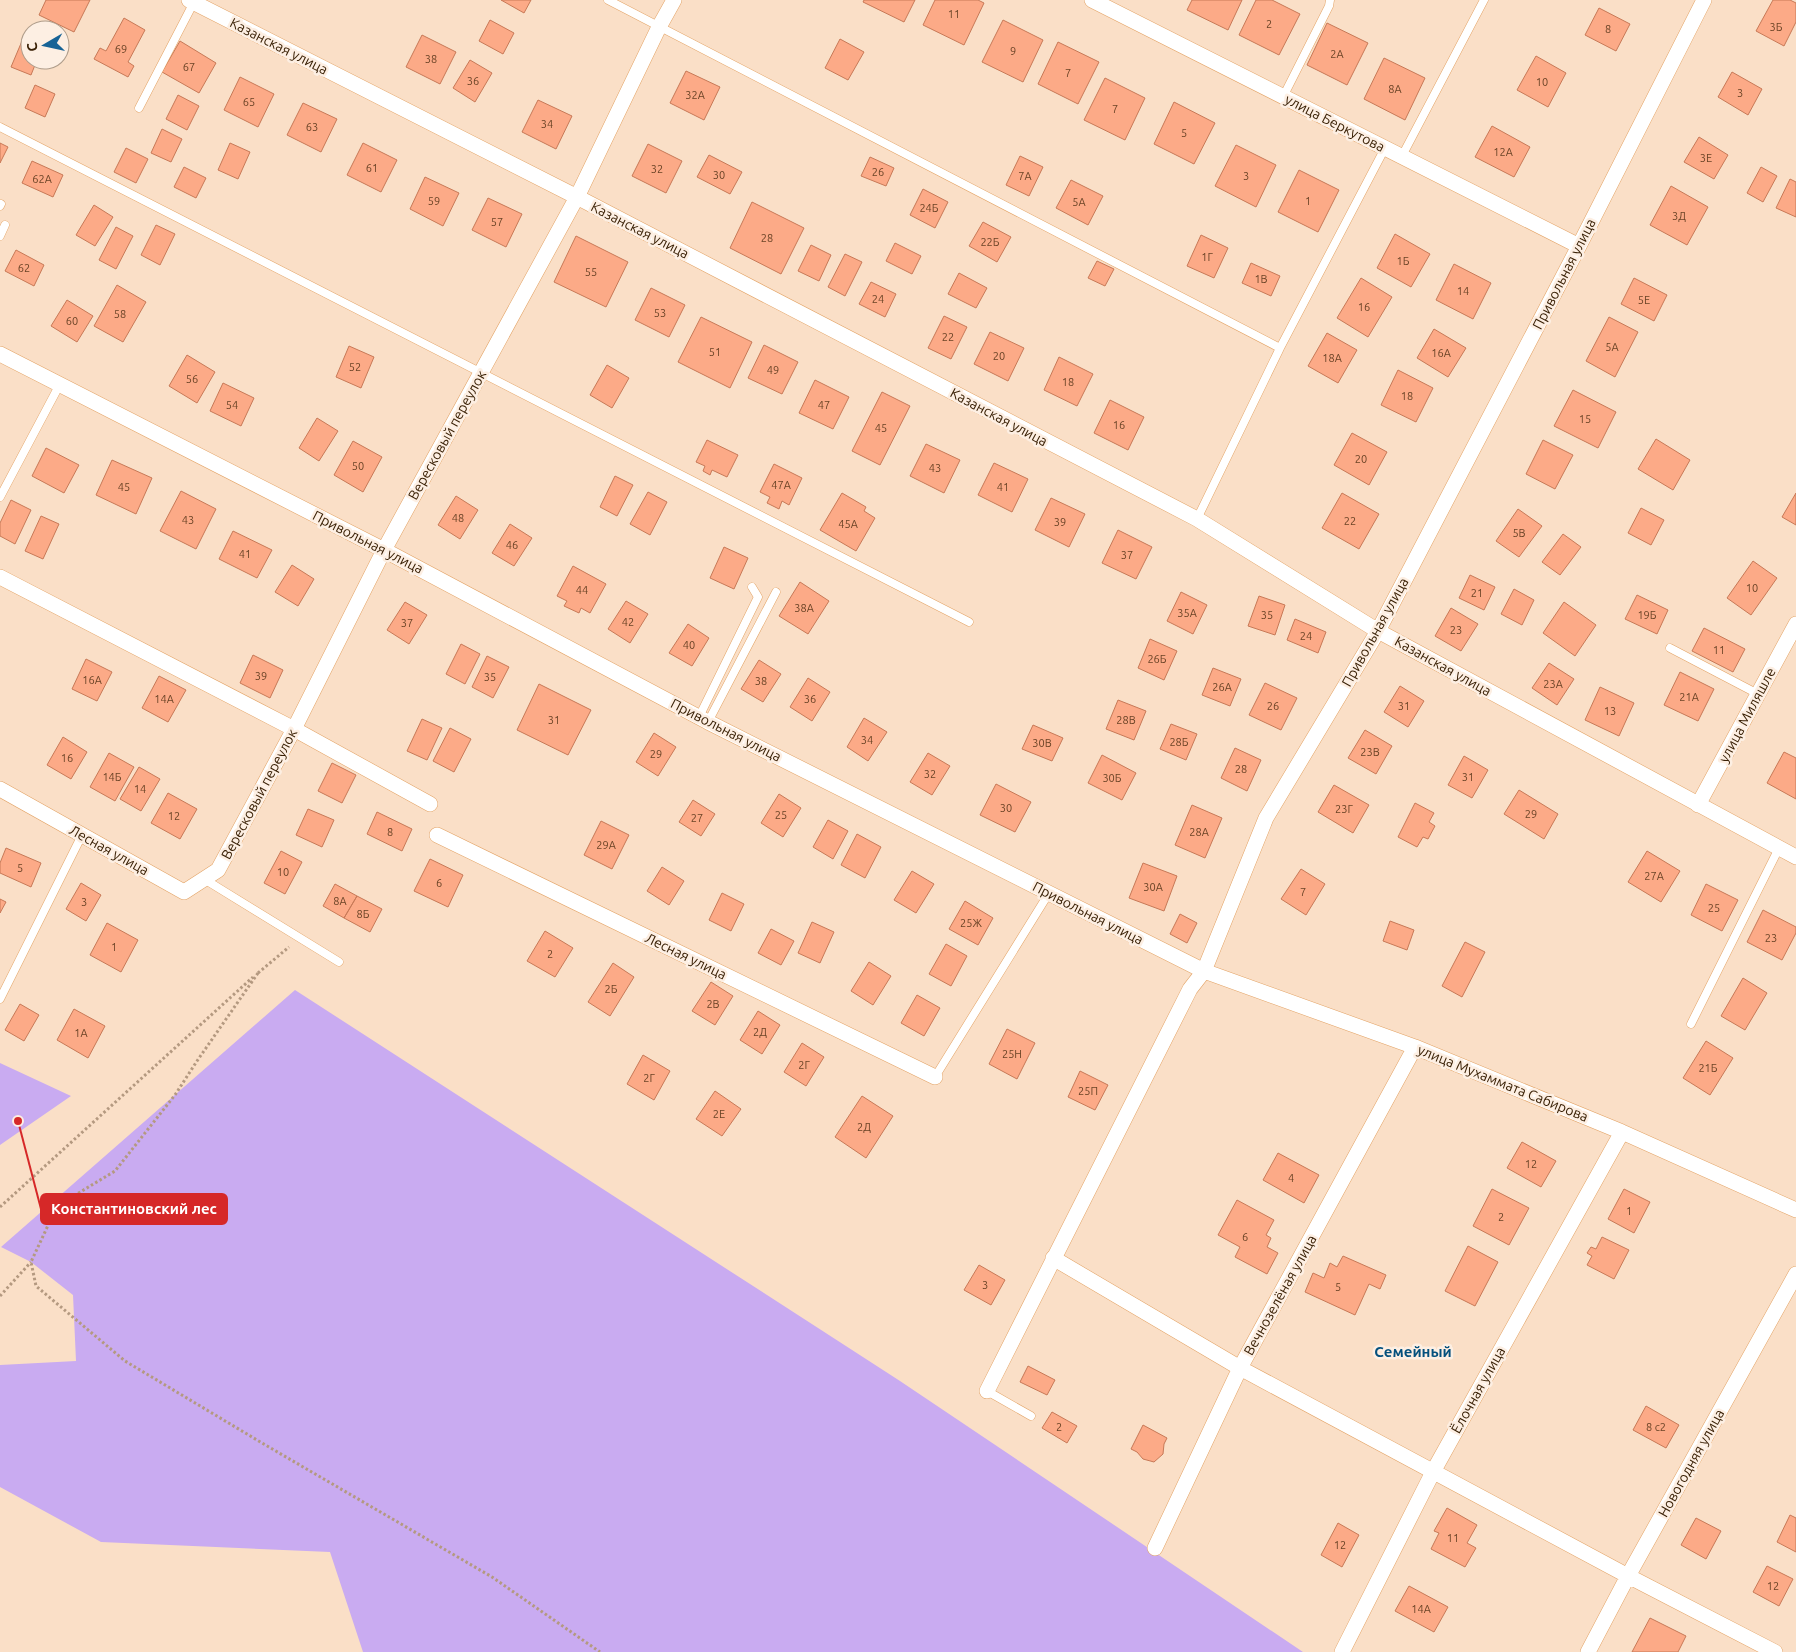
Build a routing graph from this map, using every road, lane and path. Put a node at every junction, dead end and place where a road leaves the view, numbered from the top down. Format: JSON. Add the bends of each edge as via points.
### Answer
{"nodes":[{"id":1,"x":608,"y":0,"type":"edge"},
{"id":2,"x":674,"y":0,"type":"edge"},
{"id":3,"x":1092,"y":0,"type":"edge"},
{"id":4,"x":1330,"y":0,"type":"edge"},
{"id":5,"x":1484,"y":0,"type":"edge"},
{"id":6,"x":1704,"y":0,"type":"edge"},
{"id":7,"x":193,"y":1,"type":"edge"},
{"id":8,"x":659,"y":27,"type":"junction"},
{"id":9,"x":1283,"y":96,"type":"junction"},
{"id":10,"x":139,"y":108,"type":"dead end"},
{"id":11,"x":0,"y":127,"type":"edge"},
{"id":12,"x":1385,"y":148,"type":"junction"},
{"id":13,"x":1402,"y":156,"type":"junction"},
{"id":14,"x":577,"y":197,"type":"junction"},
{"id":15,"x":6,"y":225,"type":"dead end"},
{"id":16,"x":0,"y":236,"type":"edge"},
{"id":17,"x":1579,"y":246,"type":"junction"},
{"id":18,"x":1280,"y":348,"type":"junction"},
{"id":19,"x":0,"y":354,"type":"edge"},
{"id":20,"x":482,"y":372,"type":"junction"},
{"id":21,"x":60,"y":384,"type":"junction"},
{"id":22,"x":0,"y":497,"type":"edge"},
{"id":23,"x":1197,"y":519,"type":"junction"},
{"id":24,"x":384,"y":550,"type":"junction"},
{"id":25,"x":0,"y":578,"type":"edge"},
{"id":26,"x":752,"y":587,"type":"dead end"},
{"id":27,"x":776,"y":592,"type":"dead end"},
{"id":28,"x":969,"y":622,"type":"dead end"},
{"id":29,"x":1795,"y":629,"type":"edge"},
{"id":30,"x":1378,"y":631,"type":"junction"},
{"id":31,"x":1670,"y":648,"type":"dead end"},
{"id":32,"x":1758,"y":694,"type":"junction"},
{"id":33,"x":703,"y":719,"type":"junction"},
{"id":34,"x":294,"y":729,"type":"junction"},
{"id":35,"x":1,"y":792,"type":"edge"},
{"id":36,"x":430,"y":804,"type":"dead end"},
{"id":37,"x":1698,"y":805,"type":"junction"},
{"id":38,"x":82,"y":834,"type":"junction"},
{"id":39,"x":437,"y":835,"type":"dead end"},
{"id":40,"x":1780,"y":848,"type":"junction"},
{"id":41,"x":1796,"y":857,"type":"edge"},
{"id":42,"x":218,"y":870,"type":"joint"},
{"id":43,"x":204,"y":879,"type":"junction"},
{"id":44,"x":1049,"y":893,"type":"junction"},
{"id":45,"x":272,"y":961,"type":"dead end"},
{"id":46,"x":339,"y":962,"type":"dead end"},
{"id":47,"x":1204,"y":971,"type":"junction"},
{"id":48,"x":258,"y":973,"type":"junction"},
{"id":49,"x":0,"y":1000,"type":"edge"},
{"id":50,"x":1691,"y":1024,"type":"dead end"},
{"id":51,"x":1415,"y":1047,"type":"junction"},
{"id":52,"x":935,"y":1077,"type":"joint"},
{"id":53,"x":1622,"y":1132,"type":"junction"},
{"id":54,"x":0,"y":1207,"type":"edge"},
{"id":55,"x":1796,"y":1210,"type":"edge"},
{"id":56,"x":1053,"y":1258,"type":"junction"},
{"id":57,"x":31,"y":1262,"type":"junction"},
{"id":58,"x":1796,"y":1274,"type":"edge"},
{"id":59,"x":0,"y":1296,"type":"edge"},
{"id":60,"x":1240,"y":1368,"type":"junction"},
{"id":61,"x":987,"y":1391,"type":"joint"},
{"id":62,"x":1030,"y":1416,"type":"dead end"},
{"id":63,"x":1434,"y":1470,"type":"junction"},
{"id":64,"x":1155,"y":1548,"type":"dead end"},
{"id":65,"x":1628,"y":1576,"type":"junction"},
{"id":66,"x":600,"y":1652,"type":"edge"},
{"id":67,"x":1342,"y":1652,"type":"edge"},
{"id":68,"x":1588,"y":1652,"type":"edge"},
{"id":69,"x":1775,"y":1652,"type":"edge"}],
"edges":[{"from":1,"to":8,"type":"lane"},
{"from":2,"to":8,"type":"street","name":"Вересковый переулок"},
{"from":3,"to":9,"type":"street","name":"улица Беркутова"},
{"from":4,"to":9,"type":"lane"},
{"from":5,"to":13,"type":"lane"},
{"from":6,"to":17,"type":"street","name":"Привольная улица"},
{"from":7,"to":10,"type":"lane"},
{"from":7,"to":14,"type":"street","name":"Казанская улица"},
{"from":8,"to":14,"type":"street","name":"Вересковый переулок"},
{"from":8,"to":18,"type":"lane"},
{"from":9,"to":12,"type":"street","name":"улица Беркутова"},
{"from":11,"to":20,"type":"lane"},
{"from":12,"to":13,"type":"street","name":"улица Беркутова"},
{"from":12,"to":18,"type":"lane"},
{"from":13,"to":17,"type":"street","name":"улица Беркутова"},
{"from":14,"to":20,"type":"street","name":"Вересковый переулок"},
{"from":14,"to":23,"type":"street","name":"Казанская улица"},
{"from":15,"to":16,"type":"lane"},
{"from":17,"to":30,"type":"street","name":"Привольная улица"},
{"from":18,"to":23,"type":"lane"},
{"from":19,"to":21,"type":"street","name":"Привольная улица"},
{"from":20,"to":24,"type":"street","name":"Вересковый переулок"},
{"from":20,"to":28,"type":"lane"},
{"from":21,"to":22,"type":"lane"},
{"from":21,"to":24,"type":"street","name":"Привольная улица"},
{"from":23,"to":30,"type":"street","name":"Казанская улица"},
{"from":24,"to":33,"type":"street","name":"Привольная улица"},
{"from":24,"to":34,"type":"street","name":"Вересковый переулок"},
{"from":25,"to":34,"type":"street"},
{"from":26,"to":33,"type":"lane","via":[[758,597]]},
{"from":27,"to":33,"type":"lane"},
{"from":29,"to":32,"type":"street","name":"улица Миляшле"},
{"from":30,"to":37,"type":"street","name":"Казанская улица"},
{"from":30,"to":47,"type":"street","name":"Привольная улица","via":[[1266,818]]},
{"from":31,"to":32,"type":"lane"},
{"from":32,"to":37,"type":"street","name":"улица Миляшле"},
{"from":33,"to":44,"type":"street","name":"Привольная улица"},
{"from":34,"to":36,"type":"street"},
{"from":34,"to":42,"type":"street","name":"Вересковый переулок"},
{"from":35,"to":38,"type":"street","name":"Лесная улица"},
{"from":37,"to":40,"type":"street","name":"Казанская улица"},
{"from":38,"to":43,"type":"street","name":"Лесная улица","via":[[184,892]]},
{"from":38,"to":49,"type":"lane"},
{"from":39,"to":52,"type":"street","name":"Лесная улица"},
{"from":40,"to":41,"type":"street","name":"Казанская улица"},
{"from":40,"to":50,"type":"lane"},
{"from":42,"to":43,"type":"street","name":"Лесная улица"},
{"from":43,"to":46,"type":"lane"},
{"from":44,"to":47,"type":"street","name":"Привольная улица"},
{"from":44,"to":52,"type":"lane"},
{"from":45,"to":48,"type":"path"},
{"from":47,"to":51,"type":"street","name":"улица Мухаммата Сабирова"},
{"from":47,"to":56,"type":"street","via":[[1190,989]]},
{"from":48,"to":54,"type":"path"},
{"from":48,"to":57,"type":"path","via":[[175,1095],[115,1171],[57,1206]]},
{"from":51,"to":53,"type":"street","name":"улица Мухаммата Сабирова"},
{"from":51,"to":60,"type":"street","name":"Вечнозелёная улица"},
{"from":53,"to":55,"type":"street","name":"улица Мухаммата Сабирова"},
{"from":53,"to":63,"type":"street","name":"Ёлочная улица"},
{"from":56,"to":60,"type":"street"},
{"from":56,"to":61,"type":"street"},
{"from":57,"to":59,"type":"path"},
{"from":57,"to":66,"type":"path","via":[[36,1286],[125,1361],[492,1576]]},
{"from":58,"to":65,"type":"street","name":"Новогодняя улица"},
{"from":60,"to":63,"type":"street"},
{"from":60,"to":64,"type":"street","name":"Вечнозелёная улица"},
{"from":61,"to":62,"type":"lane"},
{"from":63,"to":65,"type":"street"},
{"from":63,"to":67,"type":"street","name":"Ёлочная улица"},
{"from":65,"to":68,"type":"street","name":"Новогодняя улица"},
{"from":65,"to":69,"type":"street"}]}
